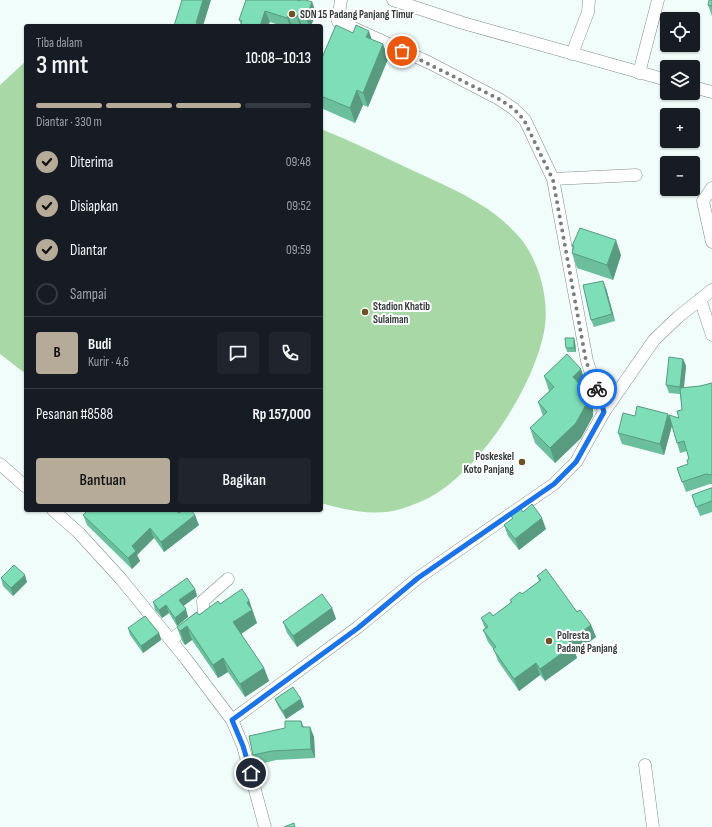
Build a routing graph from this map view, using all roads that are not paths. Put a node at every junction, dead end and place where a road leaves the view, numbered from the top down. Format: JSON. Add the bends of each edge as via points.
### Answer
{"nodes":[{"id":1,"x":342,"y":0,"type":"edge"},
{"id":2,"x":393,"y":0,"type":"edge"},
{"id":3,"x":589,"y":0,"type":"edge"},
{"id":4,"x":658,"y":0,"type":"edge"},
{"id":5,"x":572,"y":54,"type":"junction"},
{"id":6,"x":638,"y":73,"type":"junction"},
{"id":7,"x":660,"y":78,"type":"edge"},
{"id":8,"x":700,"y":89,"type":"edge"},
{"id":9,"x":712,"y":92,"type":"edge"},
{"id":10,"x":636,"y":175,"type":"dead end"},
{"id":11,"x":553,"y":180,"type":"junction"},
{"id":12,"x":712,"y":188,"type":"edge"},
{"id":13,"x":712,"y":242,"type":"edge"},
{"id":14,"x":712,"y":290,"type":"edge"},
{"id":15,"x":700,"y":299,"type":"junction"},
{"id":16,"x":712,"y":335,"type":"edge"},
{"id":17,"x":604,"y":412,"type":"junction"},
{"id":18,"x":0,"y":464,"type":"edge"},
{"id":19,"x":24,"y":485,"type":"edge"},
{"id":20,"x":55,"y":512,"type":"edge"},
{"id":21,"x":228,"y":579,"type":"dead end"},
{"id":22,"x":171,"y":640,"type":"junction"},
{"id":23,"x":232,"y":720,"type":"junction"},
{"id":24,"x":645,"y":765,"type":"dead end"},
{"id":25,"x":265,"y":827,"type":"edge"},
{"id":26,"x":653,"y":827,"type":"edge"}],
"edges":[{"from":1,"to":11,"type":"street","via":[[338,21],[430,63],[514,109],[524,120]]},
{"from":2,"to":5,"type":"street"},
{"from":3,"to":5,"type":"street","via":[[588,12]]},
{"from":4,"to":6,"type":"street"},
{"from":5,"to":6,"type":"street"},
{"from":6,"to":7,"type":"street"},
{"from":8,"to":9,"type":"street"},
{"from":10,"to":11,"type":"street"},
{"from":11,"to":17,"type":"street","via":[[586,361]]},
{"from":12,"to":13,"type":"street","via":[[703,203]]},
{"from":14,"to":15,"type":"street"},
{"from":15,"to":16,"type":"street"},
{"from":15,"to":17,"type":"street","via":[[654,340]]},
{"from":17,"to":23,"type":"street","via":[[576,462],[554,484],[418,578],[358,628]]},
{"from":18,"to":19,"type":"street"},
{"from":20,"to":22,"type":"street","via":[[85,538]]},
{"from":21,"to":22,"type":"street","via":[[203,601],[204,614]]},
{"from":22,"to":23,"type":"street"},
{"from":23,"to":25,"type":"street","via":[[243,746]]},
{"from":24,"to":26,"type":"street"}]}
